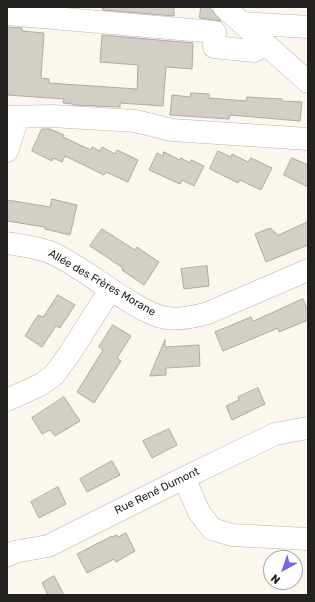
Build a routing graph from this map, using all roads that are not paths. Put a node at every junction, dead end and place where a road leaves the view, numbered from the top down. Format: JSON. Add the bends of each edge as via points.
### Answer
{"nodes":[{"id":1,"x":224,"y":7,"type":"edge"},
{"id":2,"x":7,"y":14,"type":"edge"},
{"id":3,"x":242,"y":23,"type":"junction"},
{"id":4,"x":308,"y":27,"type":"edge"},
{"id":5,"x":266,"y":44,"type":"junction"},
{"id":6,"x":308,"y":82,"type":"edge"},
{"id":7,"x":13,"y":117,"type":"edge"},
{"id":8,"x":308,"y":140,"type":"edge"},
{"id":9,"x":7,"y":151,"type":"edge"},
{"id":10,"x":7,"y":243,"type":"edge"},
{"id":11,"x":308,"y":270,"type":"edge"},
{"id":12,"x":110,"y":290,"type":"junction"},
{"id":13,"x":7,"y":400,"type":"edge"},
{"id":14,"x":308,"y":428,"type":"edge"},
{"id":15,"x":184,"y":478,"type":"junction"},
{"id":16,"x":308,"y":539,"type":"edge"},
{"id":17,"x":7,"y":556,"type":"edge"}],
"edges":[{"from":1,"to":3,"type":"street"},
{"from":2,"to":5,"type":"street","via":[[215,32],[214,47],[254,51]]},
{"from":3,"to":4,"type":"street"},
{"from":3,"to":5,"type":"street"},
{"from":5,"to":6,"type":"street"},
{"from":7,"to":8,"type":"street","via":[[52,116],[135,121],[172,130]]},
{"from":7,"to":9,"type":"street"},
{"from":10,"to":12,"type":"street","name":"Allée des Frères Morane","via":[[33,247],[55,255]]},
{"from":11,"to":12,"type":"street","name":"Allée des Frères Morane","via":[[193,317],[172,318],[156,315]]},
{"from":12,"to":13,"type":"street","via":[[54,375],[40,385]]},
{"from":14,"to":15,"type":"street","name":"Rue René Dumont","via":[[275,434]]},
{"from":15,"to":16,"type":"street","via":[[199,512],[212,529],[232,535]]},
{"from":15,"to":17,"type":"street","name":"Rue René Dumont","via":[[48,546],[14,552]]}]}
